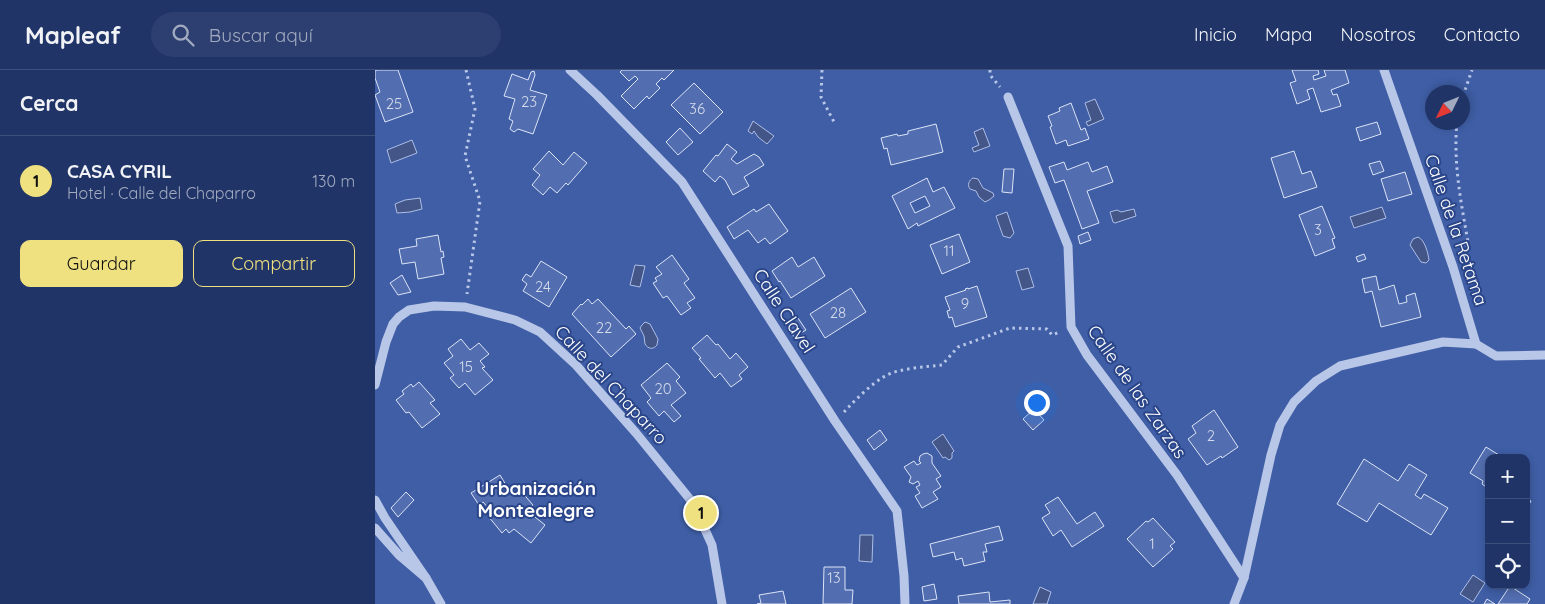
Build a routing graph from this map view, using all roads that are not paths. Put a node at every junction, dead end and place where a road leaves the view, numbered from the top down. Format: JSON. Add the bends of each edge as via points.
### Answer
{"nodes":[{"id":1,"x":570,"y":70,"type":"edge"},
{"id":2,"x":1384,"y":70,"type":"edge"},
{"id":3,"x":1008,"y":97,"type":"road end"},
{"id":4,"x":1477,"y":344,"type":"junction"},
{"id":5,"x":1545,"y":356,"type":"edge"},
{"id":6,"x":375,"y":385,"type":"edge"},
{"id":7,"x":375,"y":500,"type":"edge"},
{"id":8,"x":375,"y":528,"type":"edge"},
{"id":9,"x":426,"y":578,"type":"junction"},
{"id":10,"x":1244,"y":578,"type":"junction"},
{"id":11,"x":441,"y":604,"type":"edge"},
{"id":12,"x":722,"y":604,"type":"edge"},
{"id":13,"x":905,"y":604,"type":"edge"},
{"id":14,"x":1234,"y":604,"type":"edge"}],
"edges":[{"from":1,"to":13,"type":"street","name":"Calle Clavel","via":[[682,182],[835,421],[897,511]]},
{"from":2,"to":4,"type":"street","name":"Calle de la Retama"},
{"from":3,"to":10,"type":"street","name":"Calle de las Zarzas","via":[[1068,246],[1071,327],[1087,355],[1177,476]]},
{"from":4,"to":5,"type":"street","via":[[1496,356]]},
{"from":4,"to":10,"type":"street","via":[[1443,342],[1340,366],[1316,381],[1294,402],[1280,425],[1271,455]]},
{"from":6,"to":12,"type":"street","name":"Calle del Chaparro","via":[[393,324],[409,310],[434,306],[465,307],[515,320],[540,332],[576,365],[636,432],[693,503],[712,545]]},
{"from":7,"to":9,"type":"street"},
{"from":8,"to":9,"type":"street"},
{"from":9,"to":11,"type":"street"},
{"from":10,"to":14,"type":"street"}]}
